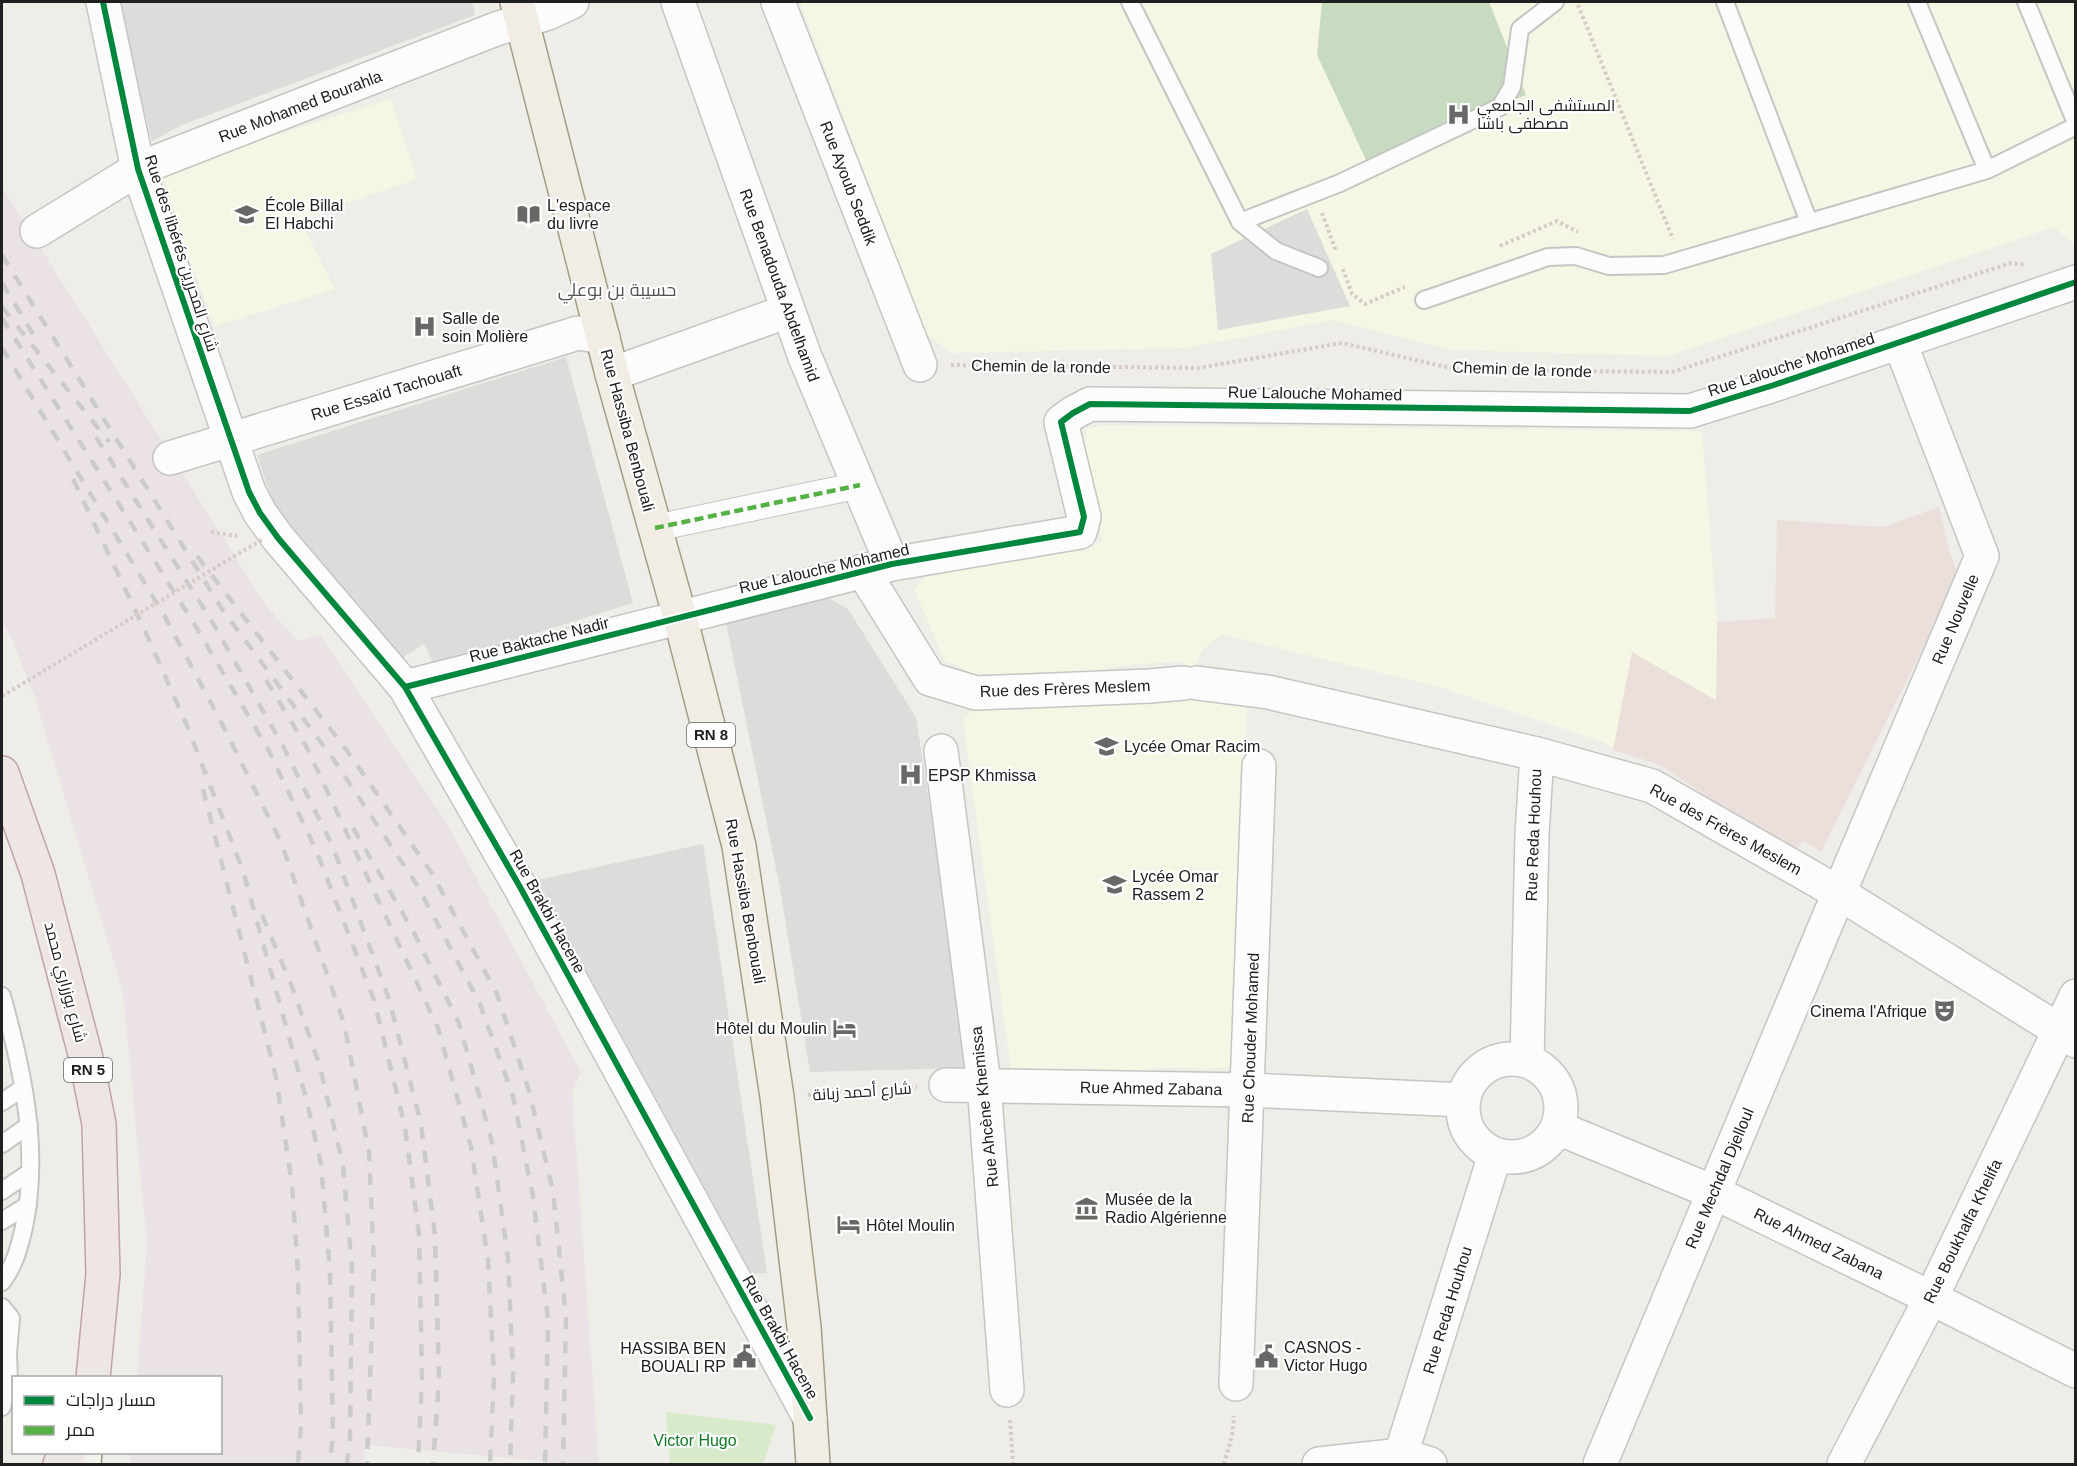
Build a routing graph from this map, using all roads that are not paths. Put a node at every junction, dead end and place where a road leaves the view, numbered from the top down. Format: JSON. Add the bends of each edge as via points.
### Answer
{"nodes":[{"id":1,"x":103,"y":2,"type":"edge"},
{"id":2,"x":572,"y":2,"type":"edge"},
{"id":3,"x":678,"y":2,"type":"edge"},
{"id":4,"x":778,"y":2,"type":"edge"},
{"id":5,"x":1130,"y":2,"type":"edge"},
{"id":6,"x":1555,"y":2,"type":"edge"},
{"id":7,"x":1725,"y":2,"type":"edge"},
{"id":8,"x":1917,"y":2,"type":"edge"},
{"id":9,"x":2026,"y":2,"type":"edge"},
{"id":10,"x":520,"y":11,"type":"edge"},
{"id":11,"x":2076,"y":124,"type":"edge"},
{"id":12,"x":138,"y":169,"type":"junction"},
{"id":13,"x":1987,"y":170,"type":"junction"},
{"id":14,"x":1240,"y":222,"type":"junction"},
{"id":15,"x":1809,"y":222,"type":"junction"},
{"id":16,"x":37,"y":231,"type":"dead end"},
{"id":17,"x":1320,"y":268,"type":"dead end"},
{"id":18,"x":2076,"y":282,"type":"edge"},
{"id":19,"x":1424,"y":300,"type":"dead end"},
{"id":20,"x":788,"y":310,"type":"junction"},
{"id":21,"x":603,"y":337,"type":"junction"},
{"id":22,"x":1900,"y":343,"type":"junction"},
{"id":23,"x":920,"y":365,"type":"road end"},
{"id":24,"x":612,"y":374,"type":"junction"},
{"id":25,"x":230,"y":440,"type":"junction"},
{"id":26,"x":170,"y":458,"type":"dead end"},
{"id":27,"x":860,"y":485,"type":"junction"},
{"id":28,"x":655,"y":528,"type":"junction"},
{"id":29,"x":877,"y":567,"type":"junction"},
{"id":30,"x":680,"y":617,"type":"junction"},
{"id":31,"x":405,"y":687,"type":"junction"},
{"id":32,"x":940,"y":751,"type":"dead end"},
{"id":33,"x":1537,"y":754,"type":"junction"},
{"id":34,"x":1259,"y":766,"type":"dead end"},
{"id":35,"x":2,"y":773,"type":"edge"},
{"id":36,"x":1839,"y":893,"type":"junction"},
{"id":37,"x":2076,"y":996,"type":"edge"},
{"id":38,"x":2,"y":1002,"type":"edge"},
{"id":39,"x":2067,"y":1035,"type":"edge"},
{"id":40,"x":8,"y":1050,"type":"edge"},
{"id":41,"x":1527,"y":1061,"type":"junction"},
{"id":42,"x":984,"y":1084,"type":"junction"},
{"id":43,"x":946,"y":1085,"type":"road end"},
{"id":44,"x":23,"y":1088,"type":"junction"},
{"id":45,"x":1248,"y":1090,"type":"junction"},
{"id":46,"x":1463,"y":1100,"type":"junction"},
{"id":47,"x":2,"y":1102,"type":"edge"},
{"id":48,"x":29,"y":1125,"type":"junction"},
{"id":49,"x":1557,"y":1128,"type":"junction"},
{"id":50,"x":2,"y":1144,"type":"edge"},
{"id":51,"x":1495,"y":1155,"type":"junction"},
{"id":52,"x":30,"y":1172,"type":"junction"},
{"id":53,"x":2,"y":1191,"type":"edge"},
{"id":54,"x":1713,"y":1192,"type":"junction"},
{"id":55,"x":28,"y":1205,"type":"junction"},
{"id":56,"x":2,"y":1221,"type":"edge"},
{"id":57,"x":2,"y":1282,"type":"edge"},
{"id":58,"x":1931,"y":1298,"type":"junction"},
{"id":59,"x":2,"y":1307,"type":"edge"},
{"id":60,"x":5,"y":1354,"type":"edge"},
{"id":61,"x":2076,"y":1371,"type":"edge"},
{"id":62,"x":93,"y":1376,"type":"edge"},
{"id":63,"x":1236,"y":1384,"type":"road end"},
{"id":64,"x":1007,"y":1390,"type":"road end"},
{"id":65,"x":2,"y":1404,"type":"edge"},
{"id":66,"x":810,"y":1418,"type":"junction"},
{"id":67,"x":1410,"y":1461,"type":"edge"},
{"id":68,"x":813,"y":1464,"type":"edge"},
{"id":69,"x":1319,"y":1464,"type":"edge"},
{"id":70,"x":1600,"y":1464,"type":"edge"},
{"id":71,"x":1844,"y":1464,"type":"edge"}],
"edges":[{"from":1,"to":12,"type":"street","name":"Rue des libérés شارع المحررين"},
{"from":2,"to":10,"type":"street","name":"Rue Mohamed Bourahla","via":[[548,13]]},
{"from":3,"to":20,"type":"street","name":"Rue Benadouda Abdelhamid"},
{"from":4,"to":23,"type":"street","name":"Rue Ayoub Seddik"},
{"from":5,"to":14,"type":"lane"},
{"from":6,"to":14,"type":"lane","via":[[1520,29],[1512,87],[1500,107],[1350,178]]},
{"from":7,"to":15,"type":"lane"},
{"from":8,"to":13,"type":"lane"},
{"from":9,"to":11,"type":"lane"},
{"from":10,"to":12,"type":"street","name":"Rue Mohamed Bourahla","via":[[485,34]]},
{"from":10,"to":21,"type":"main road","name":"Rue Hassiba Benbouali","number":"RN 8"},
{"from":11,"to":13,"type":"lane"},
{"from":12,"to":16,"type":"street","name":"Rue Mohamed Bourahla"},
{"from":12,"to":25,"type":"street","name":"Rue des libérés شارع المحررين"},
{"from":13,"to":15,"type":"lane"},
{"from":14,"to":17,"type":"lane","via":[[1276,251]]},
{"from":15,"to":19,"type":"lane","via":[[1664,265],[1609,266],[1576,256],[1548,257]]},
{"from":18,"to":22,"type":"street","name":"Rue Lalouche Mohamed"},
{"from":20,"to":24,"type":"street"},
{"from":20,"to":27,"type":"street","name":"Rue Benadouda Abdelhamid"},
{"from":21,"to":24,"type":"main road","name":"Rue Hassiba Benbouali","number":"RN 8"},
{"from":21,"to":25,"type":"street","name":"Rue Essaïd Tachouaft","via":[[578,333]]},
{"from":22,"to":29,"type":"street","name":"Rue Lalouche Mohamed","via":[[1690,411],[1090,404],[1060,422],[1084,517],[1080,532]]},
{"from":22,"to":36,"type":"street","name":"Rue Nouvelle","via":[[1982,556]]},
{"from":24,"to":28,"type":"main road","name":"Rue Hassiba Benbouali","number":"RN 8"},
{"from":25,"to":26,"type":"street","name":"Rue Essaïd Tachouaft"},
{"from":25,"to":31,"type":"street","name":"Rue Brakbi Hacene","via":[[249,492],[266,522]]},
{"from":27,"to":28,"type":"street"},
{"from":27,"to":29,"type":"street","name":"Rue Benadouda Abdelhamid"},
{"from":28,"to":30,"type":"main road","name":"Rue Hassiba Benbouali","number":"RN 8"},
{"from":29,"to":30,"type":"street","name":"Rue Lalouche Mohamed"},
{"from":29,"to":33,"type":"street","name":"Rue des Frères Meslem","via":[[930,679],[976,693],[1191,683],[1268,692]]},
{"from":30,"to":31,"type":"street","name":"Rue Baktache Nadir"},
{"from":30,"to":66,"type":"main road","name":"Rue Hassiba Benbouali","number":"RN 8","via":[[740,846],[777,1097],[804,1328]]},
{"from":31,"to":66,"type":"street","name":"Rue Brakbi Hacene","via":[[520,887]]},
{"from":32,"to":42,"type":"street","name":"Rue Ahcène Khemissa"},
{"from":33,"to":36,"type":"street","name":"Rue des Frères Meslem","via":[[1652,786]]},
{"from":33,"to":41,"type":"street","name":"Rue Reda Houhou"},
{"from":34,"to":45,"type":"street","name":"Rue Chouder Mohamed"},
{"from":35,"to":62,"type":"highway","name":"شارع بوزراري محمد","number":"RN 5","via":[[38,874],[99,1124],[103,1274]]},
{"from":36,"to":39,"type":"street","name":"Rue des Frères Meslem"},
{"from":36,"to":54,"type":"street","name":"Rue Mechdal Djelloul"},
{"from":37,"to":39,"type":"street","name":"Rue Boukhalfa Khelifa"},
{"from":38,"to":40,"type":"lane"},
{"from":39,"to":58,"type":"street","name":"Rue Boukhalfa Khelifa"},
{"from":40,"to":44,"type":"lane"},
{"from":41,"to":46,"type":"street","via":[[1493,1062],[1468,1084]]},
{"from":41,"to":49,"type":"street","via":[[1542,1069],[1560,1096]]},
{"from":42,"to":43,"type":"street","name":"Rue Ahmed Zabana"},
{"from":42,"to":45,"type":"street","name":"Rue Ahmed Zabana"},
{"from":42,"to":64,"type":"street","name":"Rue Ahcène Khemissa"},
{"from":44,"to":47,"type":"lane"},
{"from":44,"to":48,"type":"lane"},
{"from":45,"to":46,"type":"street","name":"Rue Ahmed Zabana"},
{"from":45,"to":63,"type":"street","name":"Rue Chouder Mohamed"},
{"from":46,"to":51,"type":"street","via":[[1463,1118],[1469,1134],[1480,1147]]},
{"from":48,"to":50,"type":"lane"},
{"from":48,"to":52,"type":"lane"},
{"from":49,"to":51,"type":"street","via":[[1549,1140],[1531,1153],[1510,1158]]},
{"from":49,"to":54,"type":"street","name":"Rue Ahmed Zabana"},
{"from":51,"to":67,"type":"street","name":"Rue Reda Houhou"},
{"from":52,"to":53,"type":"lane"},
{"from":52,"to":55,"type":"lane"},
{"from":54,"to":58,"type":"street","name":"Rue Ahmed Zabana"},
{"from":54,"to":70,"type":"street","name":"Rue Mechdal Djelloul"},
{"from":55,"to":56,"type":"lane"},
{"from":55,"to":57,"type":"lane","via":[[14,1265]]},
{"from":58,"to":61,"type":"street","name":"Rue Ahmed Zabana"},
{"from":58,"to":71,"type":"street","name":"Rue Boukhalfa Khelifa"},
{"from":59,"to":60,"type":"lane","via":[[11,1318]]},
{"from":60,"to":65,"type":"lane","via":[[9,1380]]},
{"from":66,"to":68,"type":"main road","name":"Rue Hassiba Benbouali","number":"RN 8"},
{"from":67,"to":69,"type":"street"}]}
